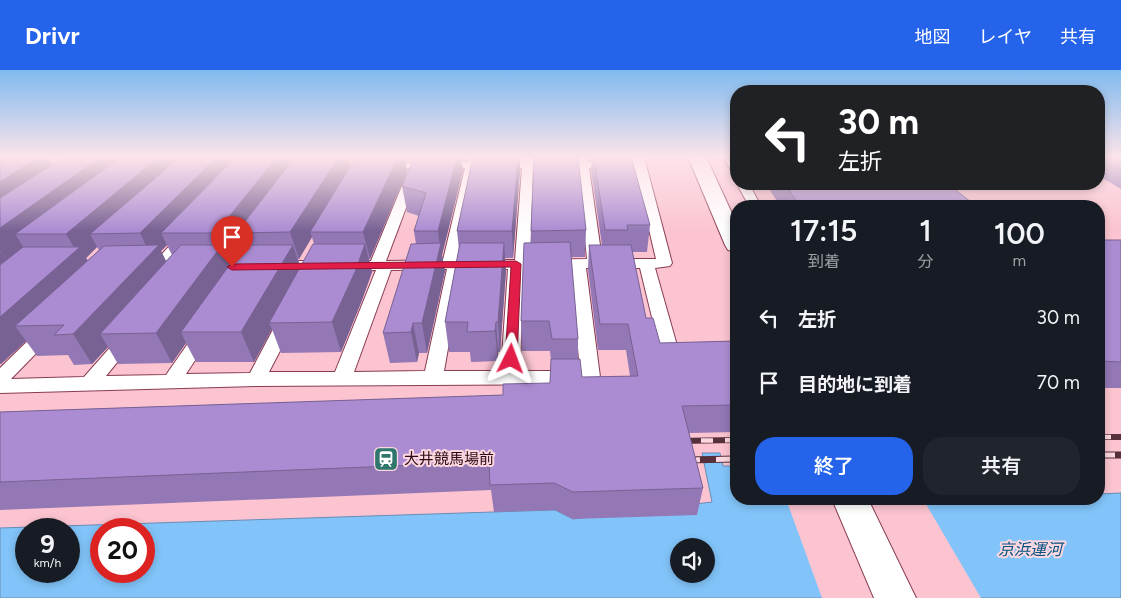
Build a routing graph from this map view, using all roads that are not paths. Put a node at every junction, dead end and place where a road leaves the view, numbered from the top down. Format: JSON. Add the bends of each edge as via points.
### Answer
{"nodes":[{"id":1,"x":411,"y":182,"type":"edge"},
{"id":2,"x":468,"y":182,"type":"edge"},
{"id":3,"x":526,"y":182,"type":"edge"},
{"id":4,"x":583,"y":182,"type":"edge"},
{"id":5,"x":644,"y":182,"type":"edge"},
{"id":6,"x":708,"y":182,"type":"edge"},
{"id":7,"x":197,"y":224,"type":"edge"},
{"id":8,"x":730,"y":232,"type":"edge"},
{"id":9,"x":646,"y":263,"type":"junction"},
{"id":10,"x":519,"y":264,"type":"junction"},
{"id":11,"x":586,"y":264,"type":"junction"},
{"id":12,"x":381,"y":265,"type":"junction"},
{"id":13,"x":452,"y":265,"type":"junction"},
{"id":14,"x":258,"y":266,"type":"edge"},
{"id":15,"x":140,"y":267,"type":"edge"},
{"id":16,"x":158,"y":267,"type":"junction"},
{"id":17,"x":180,"y":267,"type":"edge"},
{"id":18,"x":292,"y":310,"type":"edge"},
{"id":19,"x":64,"y":316,"type":"edge"},
{"id":20,"x":215,"y":316,"type":"edge"},
{"id":21,"x":138,"y":326,"type":"edge"},
{"id":22,"x":667,"y":342,"type":"edge"},
{"id":23,"x":342,"y":378,"type":"junction"},
{"id":24,"x":433,"y":378,"type":"junction"},
{"id":25,"x":510,"y":378,"type":"junction"},
{"id":26,"x":0,"y":379,"type":"edge"},
{"id":27,"x":256,"y":379,"type":"junction"},
{"id":28,"x":171,"y":382,"type":"junction"},
{"id":29,"x":89,"y":384,"type":"junction"},
{"id":30,"x":0,"y":386,"type":"edge"},
{"id":31,"x":853,"y":505,"type":"edge"},
{"id":32,"x":896,"y":598,"type":"edge"}],
"edges":[{"from":1,"to":12,"type":"lane"},
{"from":2,"to":13,"type":"lane"},
{"from":3,"to":10,"type":"lane"},
{"from":4,"to":11,"type":"lane"},
{"from":5,"to":9,"type":"lane","via":[[665,263]]},
{"from":6,"to":8,"type":"street"},
{"from":7,"to":16,"type":"lane"},
{"from":9,"to":11,"type":"lane"},
{"from":9,"to":22,"type":"lane"},
{"from":10,"to":11,"type":"lane"},
{"from":10,"to":13,"type":"lane"},
{"from":10,"to":25,"type":"lane"},
{"from":11,"to":25,"type":"lane","via":[[590,377]]},
{"from":12,"to":13,"type":"lane"},
{"from":12,"to":14,"type":"lane"},
{"from":12,"to":23,"type":"lane"},
{"from":13,"to":24,"type":"lane"},
{"from":15,"to":16,"type":"lane"},
{"from":16,"to":17,"type":"lane"},
{"from":18,"to":27,"type":"lane"},
{"from":19,"to":26,"type":"lane"},
{"from":20,"to":28,"type":"lane"},
{"from":21,"to":29,"type":"lane"},
{"from":23,"to":24,"type":"lane"},
{"from":23,"to":27,"type":"lane"},
{"from":24,"to":25,"type":"lane"},
{"from":27,"to":28,"type":"lane"},
{"from":28,"to":29,"type":"lane"},
{"from":29,"to":30,"type":"lane"},
{"from":31,"to":32,"type":"street"}]}
